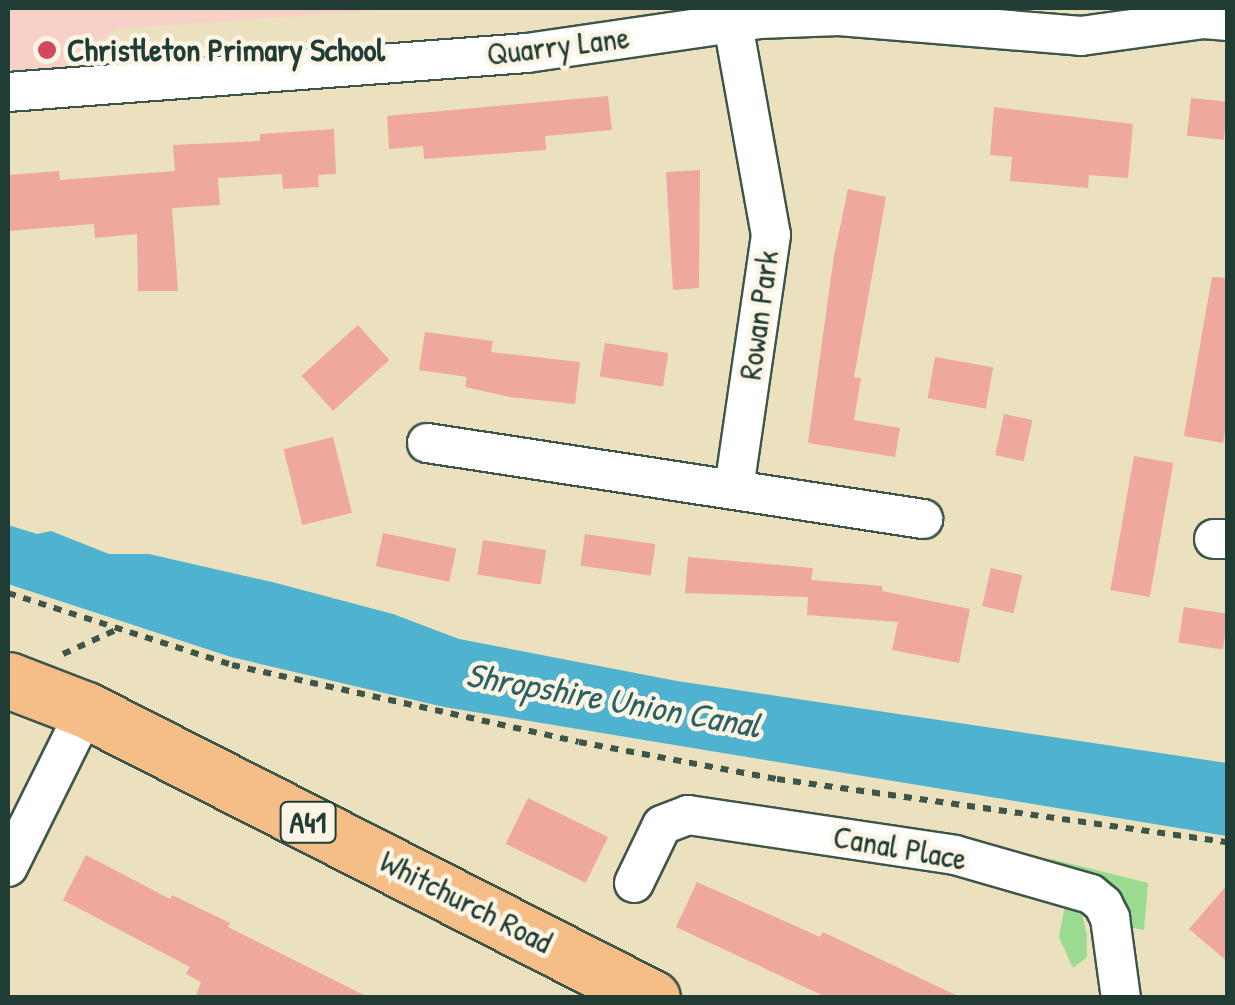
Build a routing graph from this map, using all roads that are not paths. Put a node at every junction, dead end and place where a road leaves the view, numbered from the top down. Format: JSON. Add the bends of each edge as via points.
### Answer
{"nodes":[{"id":1,"x":948,"y":16,"type":"edge"},
{"id":2,"x":1228,"y":21,"type":"edge"},
{"id":3,"x":733,"y":24,"type":"junction"},
{"id":4,"x":8,"y":92,"type":"edge"},
{"id":5,"x":427,"y":443,"type":"dead end"},
{"id":6,"x":734,"y":488,"type":"junction"},
{"id":7,"x":923,"y":519,"type":"dead end"},
{"id":8,"x":8,"y":680,"type":"edge"},
{"id":9,"x":86,"y":710,"type":"junction"},
{"id":10,"x":8,"y":867,"type":"edge"},
{"id":11,"x":634,"y":884,"type":"dead end"},
{"id":12,"x":652,"y":998,"type":"edge"},
{"id":13,"x":1121,"y":998,"type":"edge"}],
"edges":[{"from":1,"to":2,"type":"street","name":"Quarry Lane","via":[[1081,36]]},
{"from":1,"to":3,"type":"street","name":"Quarry Lane"},
{"from":3,"to":4,"type":"street","name":"Quarry Lane","via":[[526,53]]},
{"from":3,"to":6,"type":"street","name":"Rowan Park","via":[[770,235]]},
{"from":5,"to":6,"type":"street"},
{"from":6,"to":7,"type":"street"},
{"from":8,"to":9,"type":"highway","name":"Whitchurch Road","number":"A41"},
{"from":9,"to":10,"type":"street"},
{"from":9,"to":12,"type":"highway","name":"Whitchurch Road","number":"A41"},
{"from":11,"to":13,"type":"street","name":"Canal Place","via":[[662,825],[688,814],[955,855],[1091,894],[1103,904]]}]}
